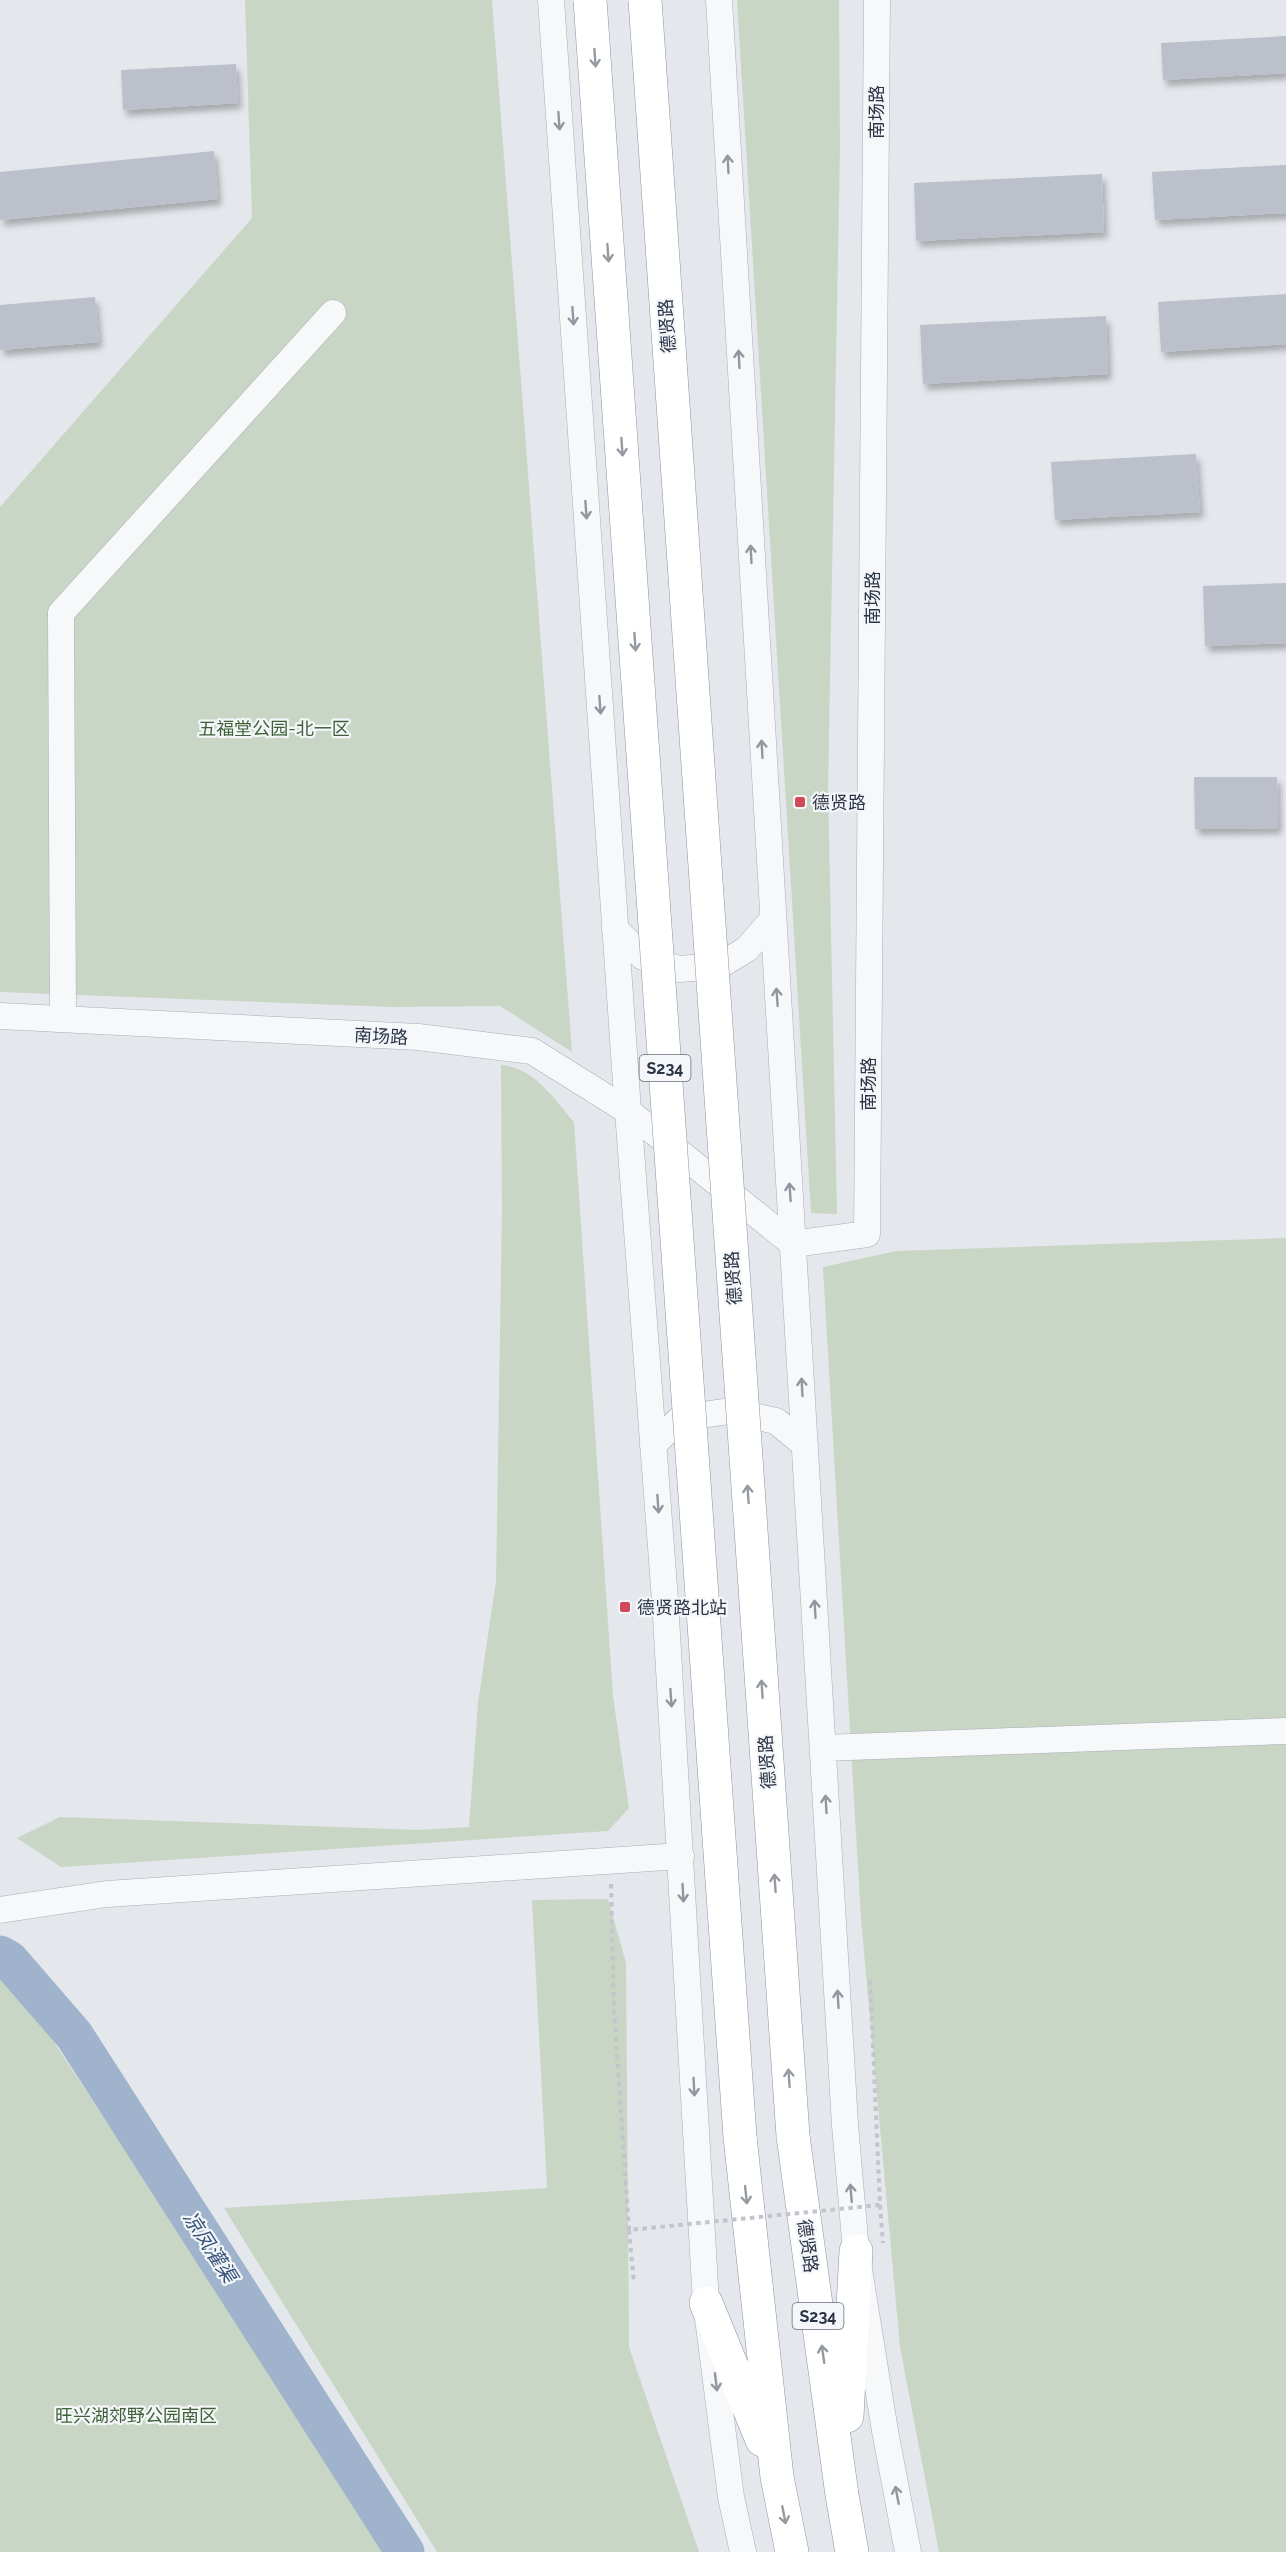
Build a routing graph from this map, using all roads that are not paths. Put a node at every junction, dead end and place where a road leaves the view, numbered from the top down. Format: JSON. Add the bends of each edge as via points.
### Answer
{"nodes":[{"id":1,"x":551,"y":0,"type":"edge"},
{"id":2,"x":590,"y":0,"type":"edge"},
{"id":3,"x":645,"y":0,"type":"edge"},
{"id":4,"x":719,"y":0,"type":"edge"},
{"id":5,"x":877,"y":0,"type":"edge"},
{"id":6,"x":333,"y":313,"type":"dead end"},
{"id":7,"x":772,"y":920,"type":"junction"},
{"id":8,"x":615,"y":929,"type":"junction"},
{"id":9,"x":0,"y":1016,"type":"edge"},
{"id":10,"x":63,"y":1019,"type":"junction"},
{"id":11,"x":628,"y":1111,"type":"junction"},
{"id":12,"x":793,"y":1244,"type":"junction"},
{"id":13,"x":653,"y":1445,"type":"junction"},
{"id":14,"x":805,"y":1445,"type":"junction"},
{"id":15,"x":1286,"y":1731,"type":"edge"},
{"id":16,"x":823,"y":1748,"type":"junction"},
{"id":17,"x":681,"y":1856,"type":"junction"},
{"id":18,"x":0,"y":1910,"type":"edge"},
{"id":19,"x":870,"y":2249,"type":"junction"},
{"id":20,"x":706,"y":2303,"type":"junction"},
{"id":21,"x":777,"y":2477,"type":"junction"},
{"id":22,"x":842,"y":2495,"type":"junction"},
{"id":23,"x":743,"y":2552,"type":"edge"},
{"id":24,"x":792,"y":2552,"type":"edge"},
{"id":25,"x":852,"y":2552,"type":"edge"},
{"id":26,"x":908,"y":2552,"type":"edge"}],
"edges":[{"from":1,"to":8,"type":"street","one_way":true},
{"from":2,"to":21,"type":"highway","number":"S234","one_way":true,"bridge":true,"via":[[740,2137]]},
{"from":22,"to":3,"type":"highway","name":"德贤路","number":"S234","one_way":true,"bridge":true,"via":[[793,2136]]},
{"from":7,"to":4,"type":"street","one_way":true},
{"from":5,"to":12,"type":"street","name":"南场路","via":[[867,1234]]},
{"from":6,"to":10,"type":"street","via":[[61,613]]},
{"from":7,"to":8,"type":"street","via":[[747,949],[719,966],[680,969],[643,957]]},
{"from":12,"to":7,"type":"street","one_way":true},
{"from":8,"to":11,"type":"street"},
{"from":9,"to":10,"type":"street","name":"南场路"},
{"from":10,"to":11,"type":"street","name":"南场路","via":[[418,1037],[532,1051]]},
{"from":11,"to":12,"type":"street","name":"南场路"},
{"from":11,"to":13,"type":"street"},
{"from":14,"to":12,"type":"street","one_way":true},
{"from":13,"to":14,"type":"street","via":[[681,1418],[730,1412],[776,1421]]},
{"from":13,"to":17,"type":"street","one_way":true},
{"from":16,"to":14,"type":"street","one_way":true},
{"from":15,"to":16,"type":"street"},
{"from":19,"to":16,"type":"street","one_way":true,"via":[[845,2125]]},
{"from":17,"to":18,"type":"street","via":[[107,1894]]},
{"from":17,"to":20,"type":"street","one_way":true},
{"from":19,"to":22,"type":"highway"},
{"from":26,"to":19,"type":"street","one_way":true,"via":[[885,2431]]},
{"from":20,"to":21,"type":"highway"},
{"from":20,"to":23,"type":"street","one_way":true,"via":[[731,2497]]},
{"from":21,"to":24,"type":"highway","number":"S234","one_way":true},
{"from":22,"to":25,"type":"highway","name":"德贤路"}]}
